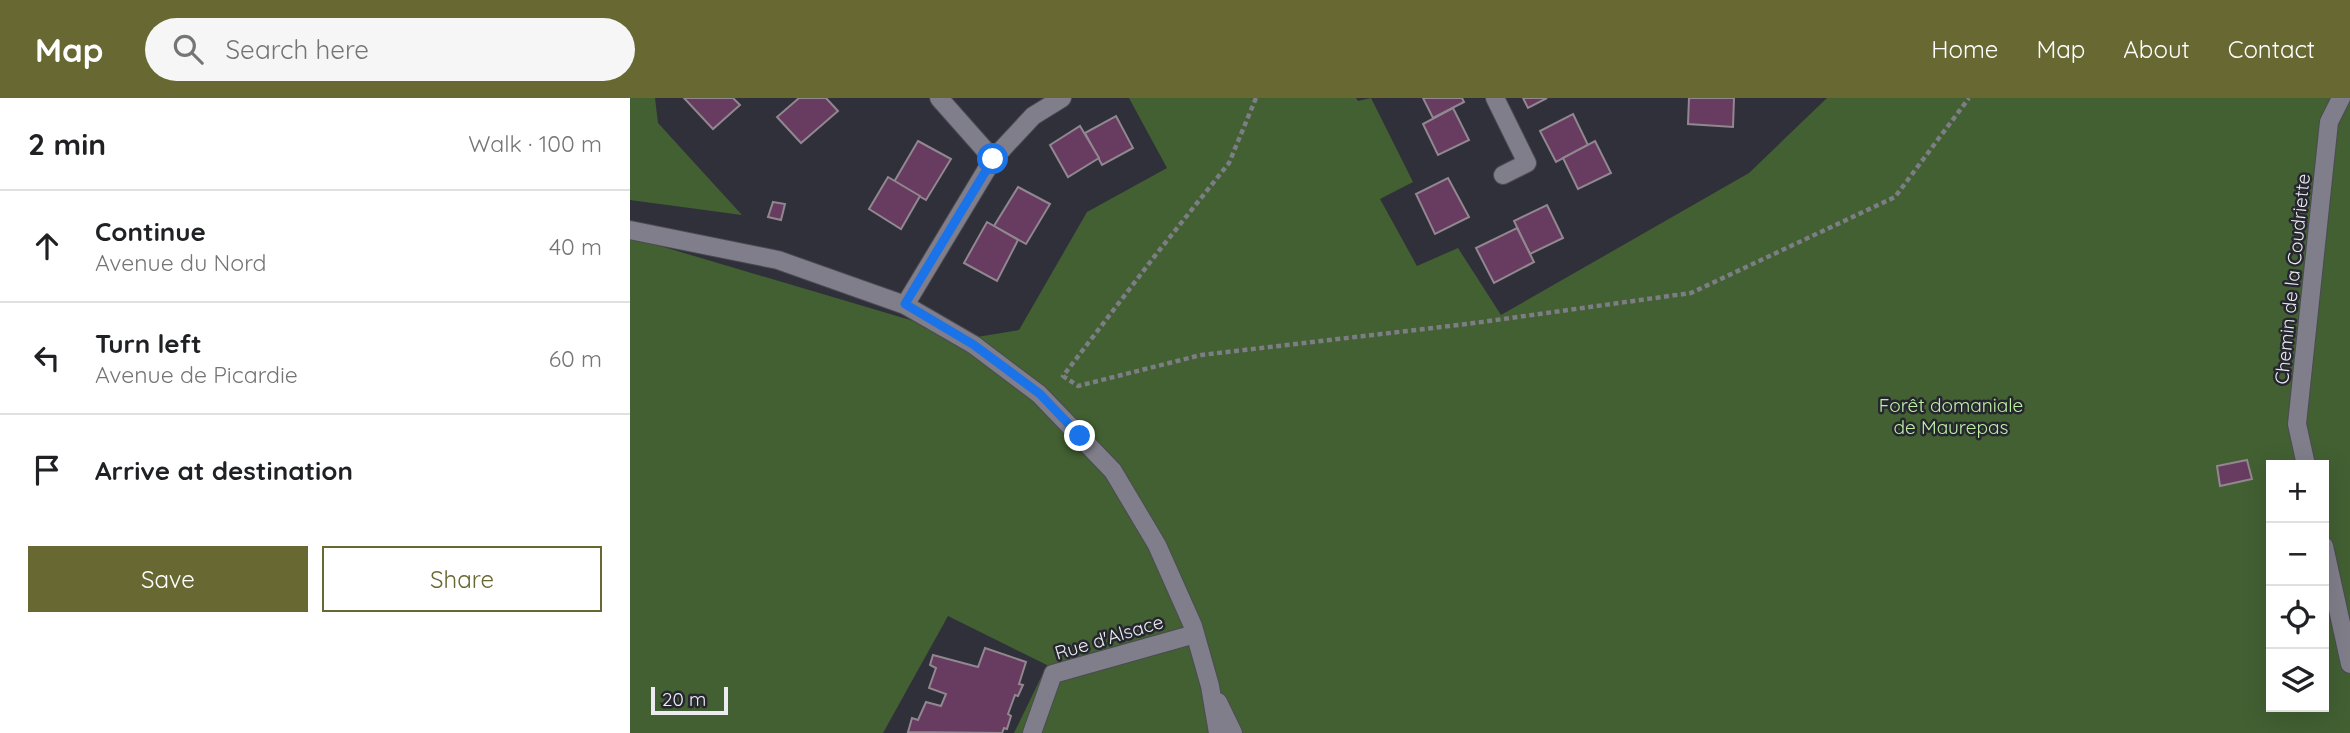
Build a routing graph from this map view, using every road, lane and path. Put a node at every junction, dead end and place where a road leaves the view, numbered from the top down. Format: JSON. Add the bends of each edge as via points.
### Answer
{"nodes":[{"id":1,"x":939,"y":98,"type":"edge"},
{"id":2,"x":1062,"y":98,"type":"edge"},
{"id":3,"x":1256,"y":98,"type":"edge"},
{"id":4,"x":1495,"y":98,"type":"edge"},
{"id":5,"x":1969,"y":98,"type":"edge"},
{"id":6,"x":2341,"y":98,"type":"edge"},
{"id":7,"x":993,"y":159,"type":"junction"},
{"id":8,"x":1503,"y":175,"type":"dead end"},
{"id":9,"x":630,"y":230,"type":"edge"},
{"id":10,"x":905,"y":304,"type":"junction"},
{"id":11,"x":2305,"y":460,"type":"edge"},
{"id":12,"x":2329,"y":569,"type":"edge"},
{"id":13,"x":1195,"y":634,"type":"junction"},
{"id":14,"x":2350,"y":664,"type":"edge"},
{"id":15,"x":1210,"y":686,"type":"junction"},
{"id":16,"x":1032,"y":733,"type":"edge"},
{"id":17,"x":1218,"y":733,"type":"edge"},
{"id":18,"x":1233,"y":733,"type":"edge"}],
"edges":[{"from":1,"to":7,"type":"street"},
{"from":2,"to":7,"type":"street","via":[[1033,116]]},
{"from":3,"to":5,"type":"path","via":[[1228,163],[1063,376],[1073,383],[1078,386],[1201,355],[1691,293],[1895,197]]},
{"from":4,"to":8,"type":"street","via":[[1527,163]]},
{"from":6,"to":11,"type":"street","name":"Chemin de la Coudriette","via":[[2329,121],[2297,424]]},
{"from":7,"to":10,"type":"street"},
{"from":9,"to":10,"type":"street","via":[[778,260]]},
{"from":10,"to":13,"type":"street","via":[[974,345],[1040,394],[1113,471],[1157,545]]},
{"from":12,"to":14,"type":"street"},
{"from":13,"to":15,"type":"street"},
{"from":13,"to":16,"type":"street","name":"Rue d'Alsace","via":[[1053,674]]},
{"from":15,"to":17,"type":"street"},
{"from":15,"to":18,"type":"street"}]}
